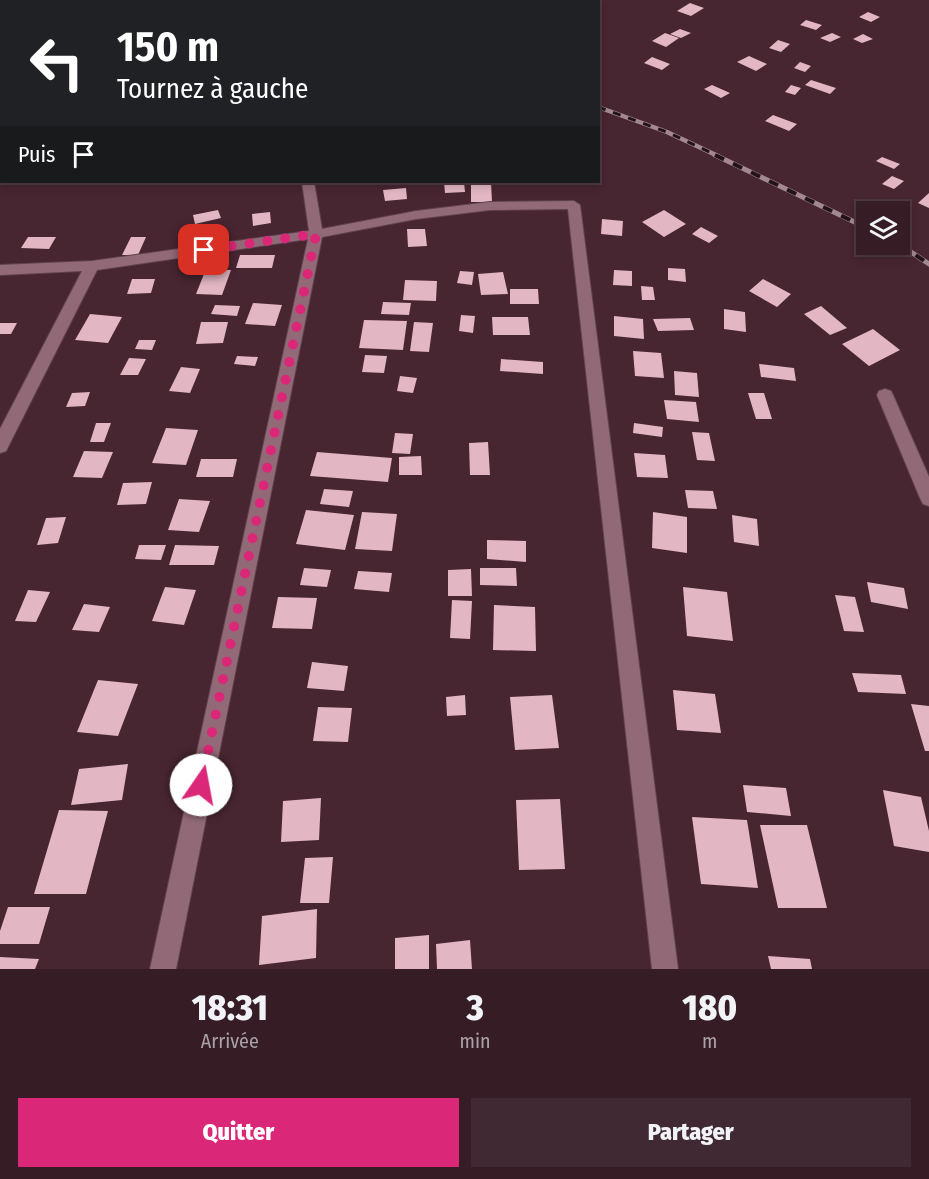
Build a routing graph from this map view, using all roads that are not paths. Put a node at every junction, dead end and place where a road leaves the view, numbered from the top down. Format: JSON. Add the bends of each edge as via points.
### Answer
{"nodes":[{"id":1,"x":308,"y":183,"type":"edge"},
{"id":2,"x":316,"y":234,"type":"junction"},
{"id":3,"x":92,"y":266,"type":"junction"},
{"id":4,"x":0,"y":270,"type":"edge"},
{"id":5,"x":885,"y":395,"type":"dead end"},
{"id":6,"x":0,"y":446,"type":"edge"},
{"id":7,"x":929,"y":498,"type":"edge"},
{"id":8,"x":163,"y":969,"type":"edge"},
{"id":9,"x":665,"y":969,"type":"edge"}],
"edges":[{"from":1,"to":2,"type":"street"},
{"from":2,"to":3,"type":"street"},
{"from":2,"to":8,"type":"street"},
{"from":2,"to":9,"type":"street","via":[[490,206],[574,205]]},
{"from":3,"to":4,"type":"street"},
{"from":3,"to":6,"type":"street"},
{"from":5,"to":7,"type":"street"}]}
